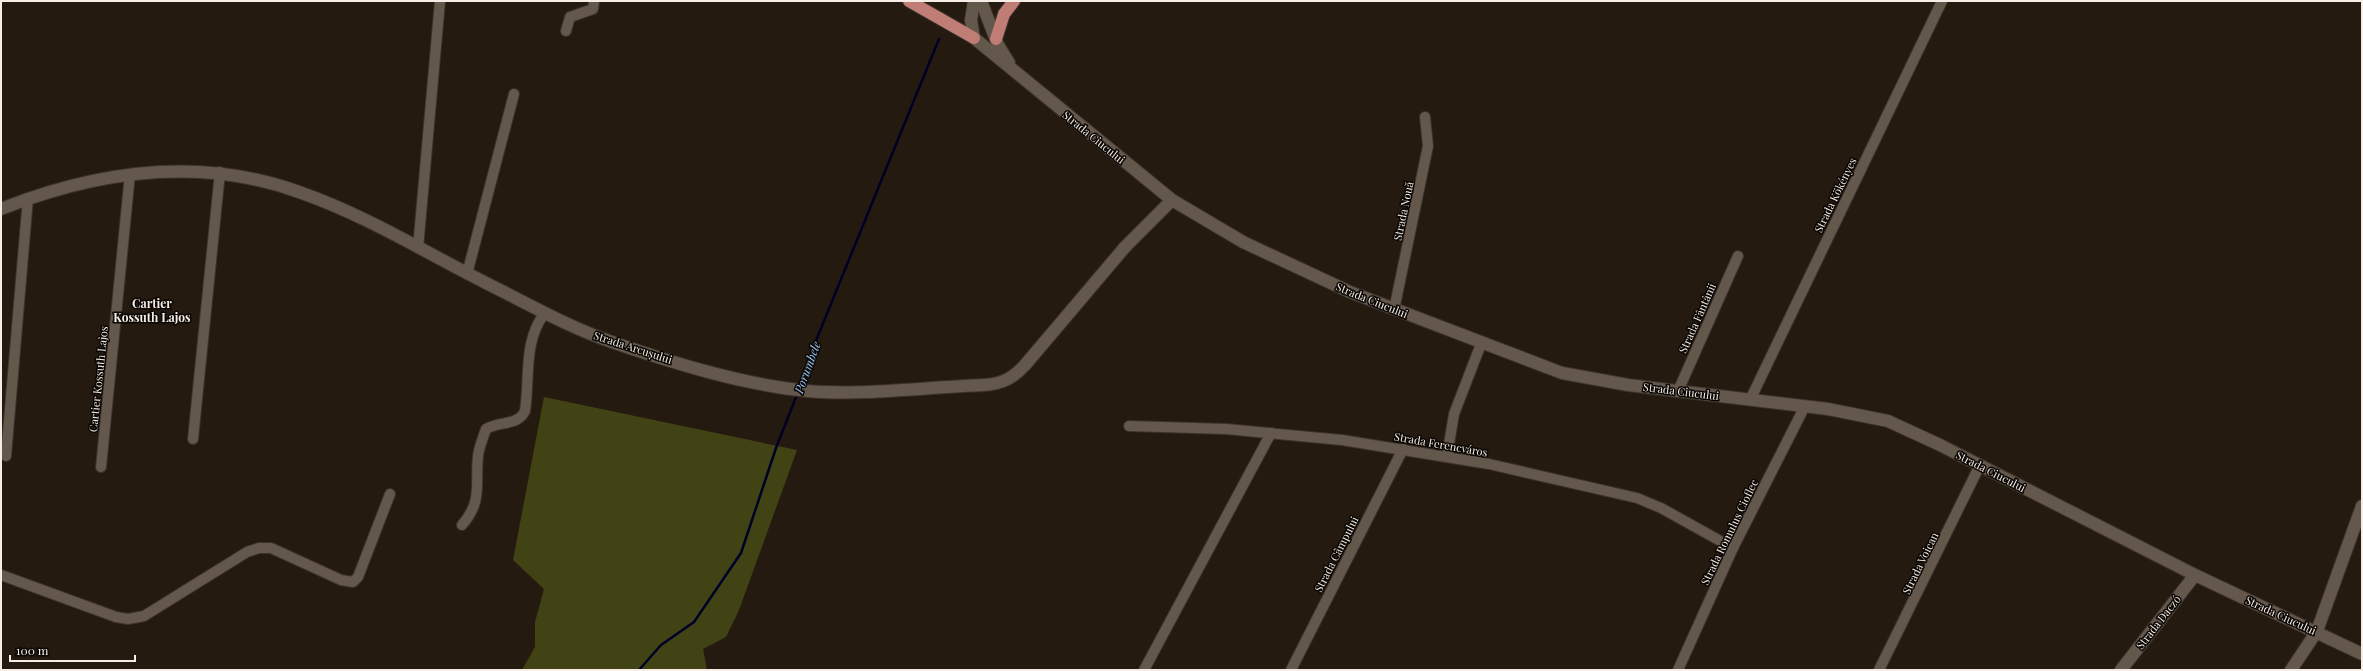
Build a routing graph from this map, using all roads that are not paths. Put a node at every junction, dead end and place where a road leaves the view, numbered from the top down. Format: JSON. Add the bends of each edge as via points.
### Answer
{"nodes":[{"id":1,"x":440,"y":1,"type":"edge"},
{"id":2,"x":594,"y":1,"type":"edge"},
{"id":3,"x":909,"y":1,"type":"edge"},
{"id":4,"x":974,"y":1,"type":"edge"},
{"id":5,"x":981,"y":1,"type":"edge"},
{"id":6,"x":1014,"y":1,"type":"edge"},
{"id":7,"x":1942,"y":1,"type":"edge"},
{"id":8,"x":566,"y":31,"type":"dead end"},
{"id":9,"x":974,"y":38,"type":"junction"},
{"id":10,"x":996,"y":39,"type":"junction"},
{"id":11,"x":1024,"y":81,"type":"junction"},
{"id":12,"x":514,"y":94,"type":"dead end"},
{"id":13,"x":1425,"y":117,"type":"dead end"},
{"id":14,"x":220,"y":172,"type":"junction"},
{"id":15,"x":130,"y":174,"type":"junction"},
{"id":16,"x":28,"y":198,"type":"junction"},
{"id":17,"x":1172,"y":200,"type":"junction"},
{"id":18,"x":1,"y":209,"type":"edge"},
{"id":19,"x":418,"y":248,"type":"junction"},
{"id":20,"x":1738,"y":256,"type":"dead end"},
{"id":21,"x":467,"y":274,"type":"junction"},
{"id":22,"x":1394,"y":310,"type":"junction"},
{"id":23,"x":545,"y":313,"type":"junction"},
{"id":24,"x":1481,"y":344,"type":"junction"},
{"id":25,"x":1678,"y":391,"type":"junction"},
{"id":26,"x":1750,"y":400,"type":"junction"},
{"id":27,"x":1805,"y":406,"type":"junction"},
{"id":28,"x":1129,"y":426,"type":"dead end"},
{"id":29,"x":1271,"y":432,"type":"junction"},
{"id":30,"x":193,"y":439,"type":"dead end"},
{"id":31,"x":1403,"y":449,"type":"junction"},
{"id":32,"x":6,"y":456,"type":"dead end"},
{"id":33,"x":1447,"y":456,"type":"junction"},
{"id":34,"x":1980,"y":465,"type":"junction"},
{"id":35,"x":101,"y":467,"type":"dead end"},
{"id":36,"x":390,"y":494,"type":"dead end"},
{"id":37,"x":2362,"y":506,"type":"edge"},
{"id":38,"x":462,"y":525,"type":"dead end"},
{"id":39,"x":1733,"y":548,"type":"junction"},
{"id":40,"x":1,"y":575,"type":"edge"},
{"id":41,"x":2194,"y":575,"type":"junction"},
{"id":42,"x":2316,"y":631,"type":"junction"},
{"id":43,"x":2362,"y":654,"type":"edge"},
{"id":44,"x":1144,"y":670,"type":"edge"},
{"id":45,"x":1291,"y":670,"type":"edge"},
{"id":46,"x":1678,"y":670,"type":"edge"},
{"id":47,"x":1879,"y":670,"type":"edge"},
{"id":48,"x":2121,"y":670,"type":"edge"},
{"id":49,"x":2291,"y":670,"type":"edge"}],
"edges":[{"from":1,"to":19,"type":"street"},
{"from":2,"to":8,"type":"street","via":[[593,9],[589,12],[570,17]]},
{"from":3,"to":9,"type":"main road"},
{"from":4,"to":9,"type":"main road","via":[[971,20]]},
{"from":5,"to":10,"type":"main road"},
{"from":6,"to":10,"type":"main road","via":[[1004,14]]},
{"from":7,"to":26,"type":"street","name":"Strada Kökényes"},
{"from":9,"to":11,"type":"main road"},
{"from":10,"to":11,"type":"main road","via":[[1005,57]]},
{"from":11,"to":17,"type":"main road","name":"Strada Ciucului"},
{"from":12,"to":21,"type":"street"},
{"from":13,"to":22,"type":"street","name":"Strada Nouă","via":[[1428,146]]},
{"from":14,"to":15,"type":"main road","name":"Strada Arcușului","via":[[174,170]]},
{"from":14,"to":19,"type":"main road","name":"Strada Arcușului","via":[[299,192],[351,213]]},
{"from":14,"to":30,"type":"street"},
{"from":15,"to":16,"type":"main road","name":"Strada Arcușului","via":[[82,182]]},
{"from":15,"to":35,"type":"street","name":"Cartier Kossuth Lajos"},
{"from":16,"to":18,"type":"main road","name":"Strada Arcușului"},
{"from":16,"to":32,"type":"street"},
{"from":17,"to":22,"type":"main road","name":"Strada Ciucului","via":[[1243,242]]},
{"from":17,"to":23,"type":"main road","name":"Strada Arcușului","via":[[1125,247],[1025,365],[1006,381],[984,385],[851,392],[793,389],[713,372],[615,343]]},
{"from":19,"to":21,"type":"main road","name":"Strada Arcușului"},
{"from":20,"to":25,"type":"street","name":"Strada Fântânii"},
{"from":21,"to":23,"type":"main road","name":"Strada Arcușului"},
{"from":22,"to":24,"type":"main road","name":"Strada Ciucului"},
{"from":23,"to":38,"type":"street","via":[[537,323],[533,336],[525,411],[516,421],[493,425],[486,429],[478,456],[476,504]]},
{"from":24,"to":25,"type":"main road","name":"Strada Ciucului","via":[[1562,373]]},
{"from":24,"to":33,"type":"street","via":[[1454,414]]},
{"from":25,"to":26,"type":"main road","name":"Strada Ciucului"},
{"from":26,"to":27,"type":"main road","name":"Strada Ciucului"},
{"from":27,"to":34,"type":"main road","name":"Strada Ciucului","via":[[1888,421]]},
{"from":27,"to":39,"type":"street","name":"Strada Romulus Cioflec"},
{"from":28,"to":29,"type":"street","name":"Strada Ferencváros"},
{"from":29,"to":31,"type":"street","name":"Strada Ferencváros"},
{"from":29,"to":44,"type":"street"},
{"from":31,"to":33,"type":"street","name":"Strada Ferencváros"},
{"from":31,"to":45,"type":"street","name":"Strada Câmpului"},
{"from":33,"to":39,"type":"street","name":"Strada Ferencváros","via":[[1636,498],[1661,508]]},
{"from":34,"to":41,"type":"main road","name":"Strada Ciucului"},
{"from":34,"to":47,"type":"street","name":"Strada Voican"},
{"from":36,"to":40,"type":"street","via":[[358,577],[353,582],[340,580],[271,548],[259,548],[247,552],[144,616],[128,619],[116,618]]},
{"from":37,"to":42,"type":"main road"},
{"from":39,"to":46,"type":"street","name":"Strada Romulus Cioflec"},
{"from":41,"to":42,"type":"main road","name":"Strada Ciucului"},
{"from":41,"to":48,"type":"main road","name":"Strada Daczó"},
{"from":42,"to":43,"type":"main road","name":"Strada Ciucului"},
{"from":42,"to":49,"type":"main road"}]}
